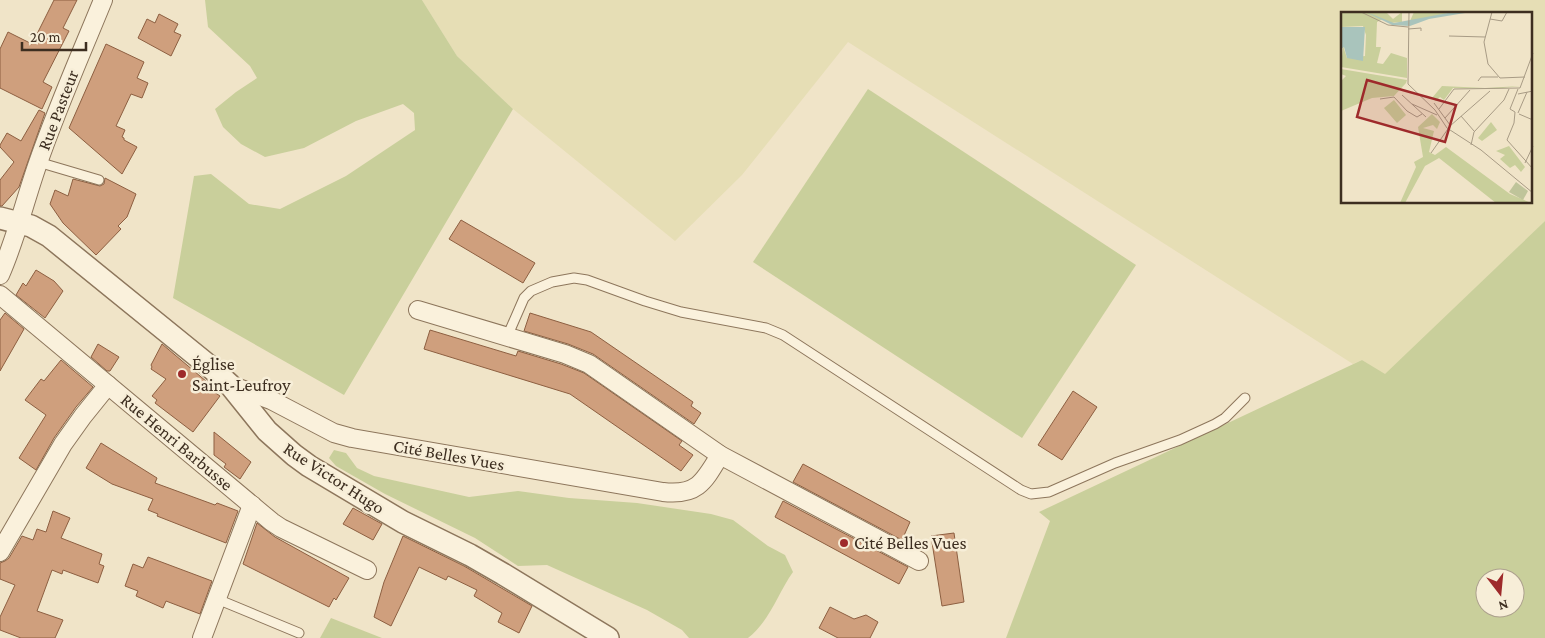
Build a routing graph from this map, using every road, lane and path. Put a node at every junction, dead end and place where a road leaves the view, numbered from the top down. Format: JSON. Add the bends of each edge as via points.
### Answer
{"nodes":[{"id":1,"x":103,"y":0,"type":"edge"},
{"id":2,"x":38,"y":162,"type":"junction"},
{"id":3,"x":99,"y":180,"type":"dead end"},
{"id":4,"x":10,"y":220,"type":"edge"},
{"id":5,"x":0,"y":275,"type":"edge"},
{"id":6,"x":0,"y":295,"type":"edge"},
{"id":7,"x":418,"y":310,"type":"dead end"},
{"id":8,"x":507,"y":337,"type":"junction"},
{"id":9,"x":108,"y":385,"type":"junction"},
{"id":10,"x":230,"y":385,"type":"junction"},
{"id":11,"x":1245,"y":398,"type":"dead end"},
{"id":12,"x":720,"y":455,"type":"junction"},
{"id":13,"x":252,"y":505,"type":"junction"},
{"id":14,"x":0,"y":552,"type":"edge"},
{"id":15,"x":919,"y":561,"type":"dead end"},
{"id":16,"x":367,"y":570,"type":"dead end"},
{"id":17,"x":217,"y":599,"type":"junction"},
{"id":18,"x":299,"y":632,"type":"dead end"},
{"id":19,"x":202,"y":638,"type":"edge"},
{"id":20,"x":608,"y":638,"type":"edge"}],
"edges":[{"from":1,"to":2,"type":"street","name":"Rue Pasteur"},
{"from":2,"to":3,"type":"lane"},
{"from":2,"to":4,"type":"street","name":"Rue Pasteur"},
{"from":4,"to":5,"type":"street","name":"Rue Pasteur"},
{"from":4,"to":10,"type":"street","name":"Rue Victor Hugo","via":[[49,236]]},
{"from":6,"to":9,"type":"street","name":"Rue Henri Barbusse"},
{"from":7,"to":8,"type":"street"},
{"from":8,"to":11,"type":"lane","via":[[524,298],[531,291],[552,282],[574,278],[681,312],[776,331],[1031,494],[1055,490],[1115,463],[1200,432],[1225,418]]},
{"from":8,"to":12,"type":"street","via":[[589,364]]},
{"from":9,"to":13,"type":"street","name":"Rue Henri Barbusse"},
{"from":9,"to":14,"type":"street","via":[[63,444]]},
{"from":10,"to":12,"type":"street","name":"Cité Belles Vues","via":[[271,400],[334,433],[352,438],[663,492],[684,492],[700,485]]},
{"from":10,"to":20,"type":"street","name":"Rue Victor Hugo","via":[[267,431],[309,466],[403,522],[495,569]]},
{"from":12,"to":15,"type":"street"},
{"from":13,"to":16,"type":"street","name":"Rue Henri Barbusse","via":[[281,528]]},
{"from":13,"to":17,"type":"street"},
{"from":17,"to":18,"type":"lane"},
{"from":17,"to":19,"type":"street"}]}
